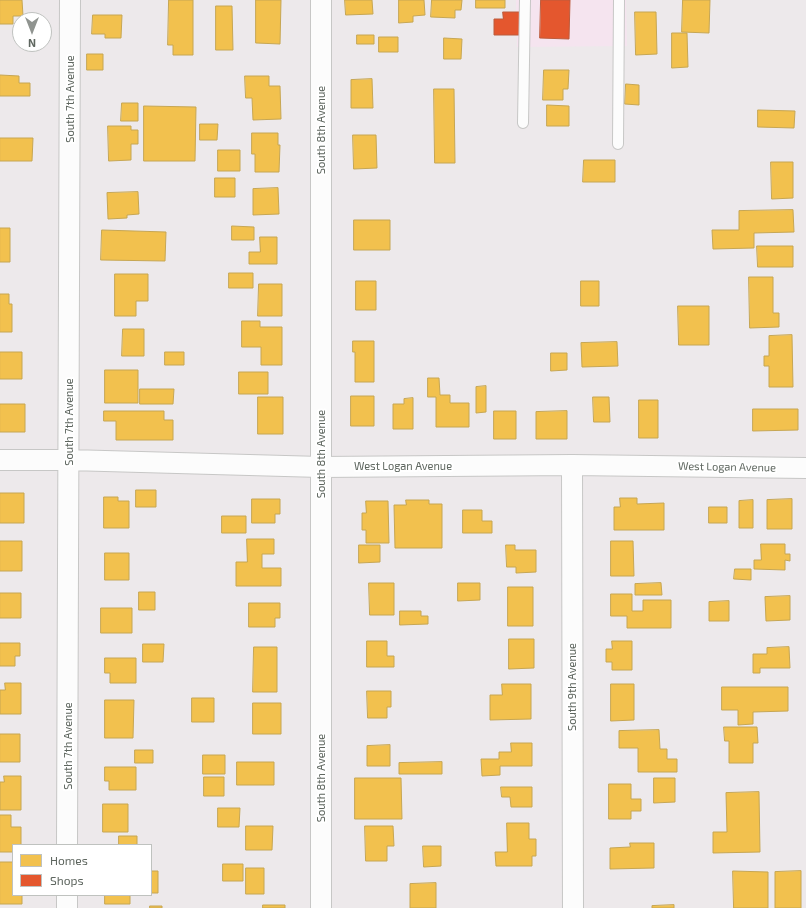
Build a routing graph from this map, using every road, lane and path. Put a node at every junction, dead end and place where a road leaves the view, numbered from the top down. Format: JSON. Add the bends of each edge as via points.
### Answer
{"nodes":[{"id":1,"x":70,"y":0,"type":"edge"},
{"id":2,"x":321,"y":0,"type":"edge"},
{"id":3,"x":525,"y":0,"type":"edge"},
{"id":4,"x":619,"y":0,"type":"edge"},
{"id":5,"x":523,"y":123,"type":"dead end"},
{"id":6,"x":618,"y":144,"type":"dead end"},
{"id":7,"x":0,"y":460,"type":"edge"},
{"id":8,"x":69,"y":460,"type":"junction"},
{"id":9,"x":572,"y":466,"type":"junction"},
{"id":10,"x":321,"y":467,"type":"junction"},
{"id":11,"x":806,"y":468,"type":"edge"},
{"id":12,"x":67,"y":844,"type":"edge"},
{"id":13,"x":67,"y":896,"type":"edge"},
{"id":14,"x":67,"y":908,"type":"edge"},
{"id":15,"x":321,"y":908,"type":"edge"},
{"id":16,"x":573,"y":908,"type":"edge"}],
"edges":[{"from":1,"to":8,"type":"street","name":"South 7th Avenue"},
{"from":2,"to":10,"type":"street","name":"South 8th Avenue"},
{"from":3,"to":5,"type":"lane"},
{"from":4,"to":6,"type":"lane"},
{"from":7,"to":8,"type":"street","name":"West Logan Avenue"},
{"from":8,"to":10,"type":"street","name":"West Logan Avenue"},
{"from":8,"to":12,"type":"street","name":"South 7th Avenue"},
{"from":9,"to":10,"type":"street","name":"West Logan Avenue"},
{"from":9,"to":11,"type":"street","name":"West Logan Avenue"},
{"from":9,"to":16,"type":"street","name":"South 9th Avenue"},
{"from":10,"to":15,"type":"street","name":"South 8th Avenue"},
{"from":13,"to":14,"type":"street"}]}
